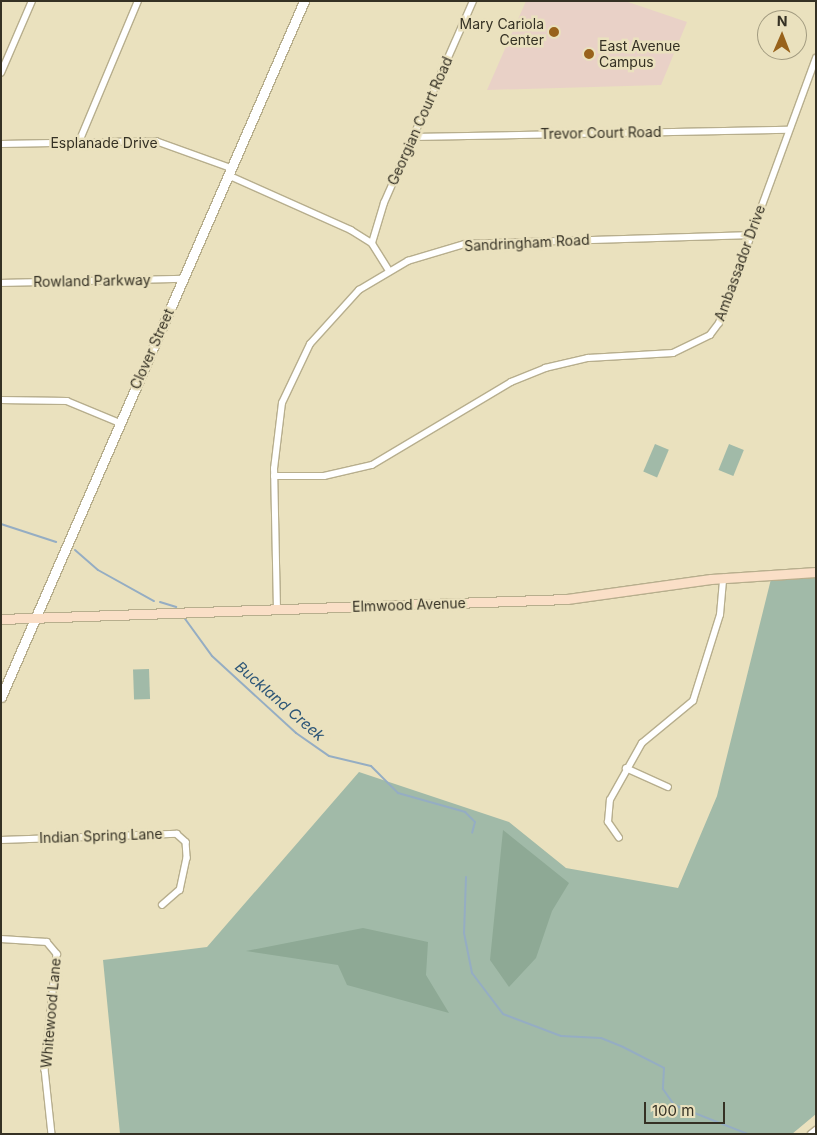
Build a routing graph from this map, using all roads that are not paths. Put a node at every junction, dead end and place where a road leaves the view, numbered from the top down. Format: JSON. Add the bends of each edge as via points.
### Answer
{"nodes":[{"id":1,"x":32,"y":1,"type":"edge"},
{"id":2,"x":138,"y":1,"type":"edge"},
{"id":3,"x":304,"y":1,"type":"edge"},
{"id":4,"x":473,"y":1,"type":"edge"},
{"id":5,"x":816,"y":58,"type":"edge"},
{"id":6,"x":1,"y":73,"type":"edge"},
{"id":7,"x":788,"y":130,"type":"junction"},
{"id":8,"x":413,"y":137,"type":"junction"},
{"id":9,"x":79,"y":142,"type":"junction"},
{"id":10,"x":1,"y":144,"type":"edge"},
{"id":11,"x":230,"y":172,"type":"junction"},
{"id":12,"x":751,"y":235,"type":"junction"},
{"id":13,"x":372,"y":243,"type":"junction"},
{"id":14,"x":390,"y":270,"type":"junction"},
{"id":15,"x":182,"y":279,"type":"junction"},
{"id":16,"x":1,"y":284,"type":"edge"},
{"id":17,"x":1,"y":400,"type":"edge"},
{"id":18,"x":120,"y":423,"type":"junction"},
{"id":19,"x":274,"y":476,"type":"junction"},
{"id":20,"x":816,"y":572,"type":"edge"},
{"id":21,"x":723,"y":578,"type":"junction"},
{"id":22,"x":277,"y":610,"type":"junction"},
{"id":23,"x":36,"y":618,"type":"junction"},
{"id":24,"x":1,"y":619,"type":"edge"},
{"id":25,"x":1,"y":697,"type":"edge"},
{"id":26,"x":626,"y":768,"type":"junction"},
{"id":27,"x":668,"y":788,"type":"dead end"},
{"id":28,"x":618,"y":838,"type":"dead end"},
{"id":29,"x":1,"y":840,"type":"edge"},
{"id":30,"x":164,"y":905,"type":"dead end"},
{"id":31,"x":1,"y":939,"type":"edge"},
{"id":32,"x":816,"y":1130,"type":"edge"},
{"id":33,"x":52,"y":1134,"type":"edge"},
{"id":34,"x":811,"y":1134,"type":"edge"}],
"edges":[{"from":1,"to":6,"type":"street"},
{"from":2,"to":9,"type":"street"},
{"from":3,"to":11,"type":"main road","name":"Clover Street"},
{"from":4,"to":8,"type":"street","name":"Georgian Court Road"},
{"from":5,"to":7,"type":"street","name":"Ambassador Drive"},
{"from":7,"to":8,"type":"street","name":"Trevor Court Road"},
{"from":7,"to":12,"type":"street","name":"Ambassador Drive"},
{"from":8,"to":13,"type":"street","name":"Georgian Court Road"},
{"from":9,"to":10,"type":"street","name":"Esplanade Drive"},
{"from":9,"to":11,"type":"street","name":"Esplanade Drive","via":[[156,141]]},
{"from":11,"to":13,"type":"street","name":"Esplanade Drive"},
{"from":11,"to":15,"type":"main road","name":"Clover Street"},
{"from":12,"to":14,"type":"street","name":"Sandringham Road","via":[[487,242],[428,253]]},
{"from":12,"to":19,"type":"street","name":"Ambassador Drive","via":[[719,323],[692,346],[666,354],[599,357],[555,364],[511,382],[372,465],[324,476]]},
{"from":13,"to":14,"type":"street"},
{"from":14,"to":19,"type":"street","name":"Sandringham Road","via":[[340,307],[301,358],[279,414]]},
{"from":15,"to":16,"type":"street","name":"Rowland Parkway"},
{"from":15,"to":18,"type":"main road","name":"Clover Street"},
{"from":17,"to":18,"type":"street","via":[[67,401]]},
{"from":18,"to":23,"type":"main road","name":"Clover Street"},
{"from":19,"to":22,"type":"street","name":"Sandringham Road"},
{"from":20,"to":21,"type":"main road","name":"Elmwood Avenue"},
{"from":21,"to":22,"type":"main road","name":"Elmwood Avenue","via":[[566,599]]},
{"from":21,"to":26,"type":"street","via":[[723,604],[693,701],[649,736]]},
{"from":22,"to":23,"type":"main road","name":"Elmwood Avenue"},
{"from":23,"to":24,"type":"main road","name":"Elmwood Avenue"},
{"from":23,"to":25,"type":"main road","name":"Clover Street"},
{"from":26,"to":27,"type":"street"},
{"from":26,"to":28,"type":"street","via":[[607,810],[610,827]]},
{"from":29,"to":30,"type":"street","name":"Indian Spring Lane","via":[[177,834],[186,842],[187,858],[180,890]]},
{"from":31,"to":33,"type":"street","name":"Whitewood Lane","via":[[48,942],[57,954],[45,1069]]},
{"from":32,"to":34,"type":"street"}]}
